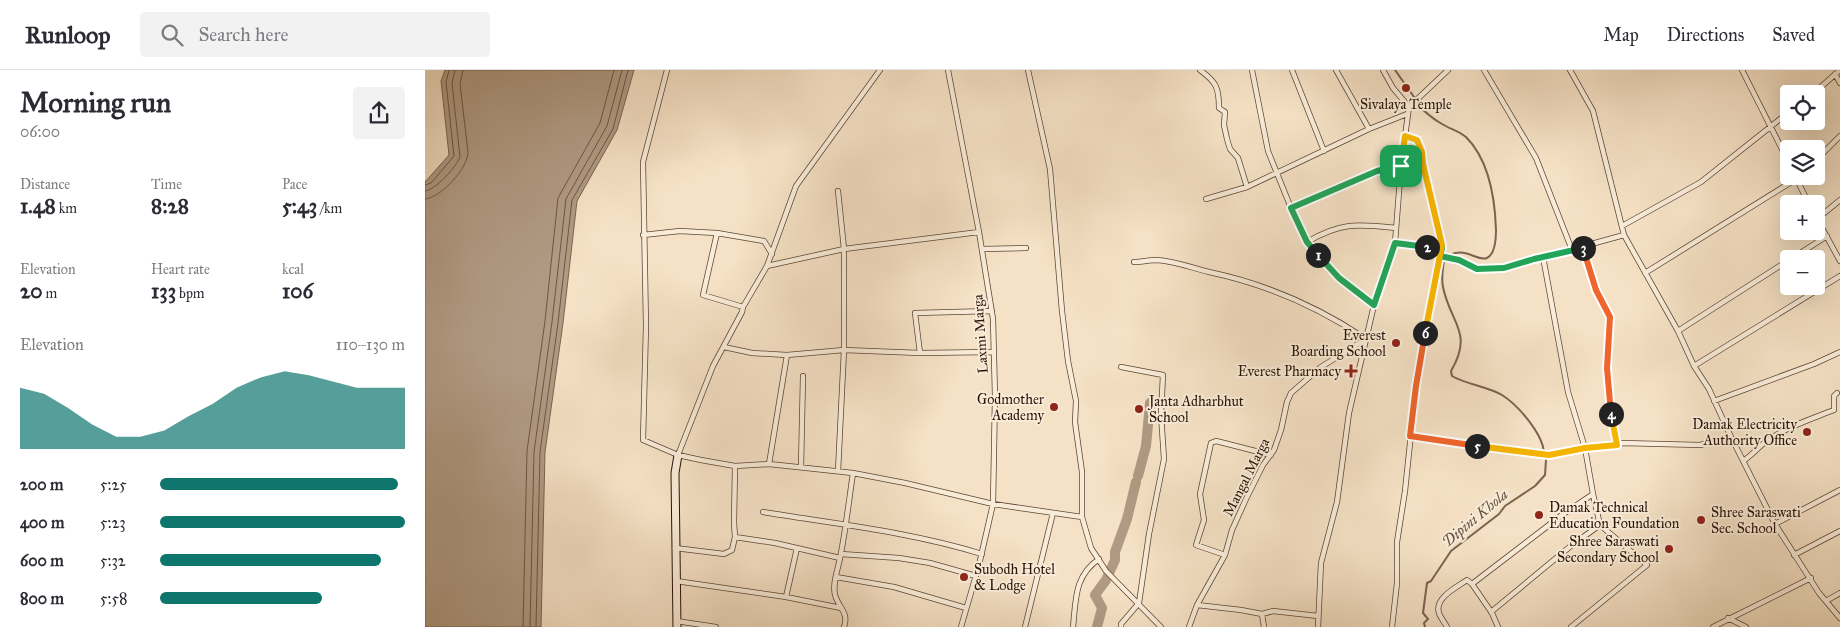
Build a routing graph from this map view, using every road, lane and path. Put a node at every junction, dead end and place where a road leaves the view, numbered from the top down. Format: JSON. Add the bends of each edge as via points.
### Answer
{"nodes":[{"id":1,"x":667,"y":70,"type":"edge"},
{"id":2,"x":880,"y":70,"type":"edge"},
{"id":3,"x":947,"y":70,"type":"edge"},
{"id":4,"x":1028,"y":70,"type":"edge"},
{"id":5,"x":1200,"y":70,"type":"edge"},
{"id":6,"x":1252,"y":70,"type":"edge"},
{"id":7,"x":1292,"y":70,"type":"edge"},
{"id":8,"x":1336,"y":70,"type":"edge"},
{"id":9,"x":1383,"y":70,"type":"edge"},
{"id":10,"x":1448,"y":70,"type":"edge"},
{"id":11,"x":1484,"y":70,"type":"edge"},
{"id":12,"x":1570,"y":70,"type":"edge"},
{"id":13,"x":1742,"y":70,"type":"edge"},
{"id":14,"x":1840,"y":70,"type":"edge"},
{"id":15,"x":1835,"y":74,"type":"junction"},
{"id":16,"x":1840,"y":83,"type":"edge"},
{"id":17,"x":1823,"y":85,"type":"edge"},
{"id":18,"x":1409,"y":107,"type":"junction"},
{"id":19,"x":1407,"y":114,"type":"junction"},
{"id":20,"x":1780,"y":119,"type":"edge"},
{"id":21,"x":1770,"y":126,"type":"junction"},
{"id":22,"x":1369,"y":129,"type":"junction"},
{"id":23,"x":1405,"y":136,"type":"junction"},
{"id":24,"x":1840,"y":136,"type":"edge"},
{"id":25,"x":1780,"y":145,"type":"edge"},
{"id":26,"x":1324,"y":151,"type":"junction"},
{"id":27,"x":1825,"y":151,"type":"edge"},
{"id":28,"x":1401,"y":166,"type":"junction"},
{"id":29,"x":1277,"y":174,"type":"junction"},
{"id":30,"x":1785,"y":185,"type":"edge"},
{"id":31,"x":1247,"y":187,"type":"junction"},
{"id":32,"x":838,"y":191,"type":"dead end"},
{"id":33,"x":1206,"y":199,"type":"dead end"},
{"id":34,"x":1840,"y":200,"type":"edge"},
{"id":35,"x":1291,"y":208,"type":"junction"},
{"id":36,"x":1825,"y":212,"type":"edge"},
{"id":37,"x":1621,"y":226,"type":"junction"},
{"id":38,"x":1396,"y":228,"type":"junction"},
{"id":39,"x":979,"y":232,"type":"junction"},
{"id":40,"x":1825,"y":232,"type":"edge"},
{"id":41,"x":717,"y":233,"type":"junction"},
{"id":42,"x":643,"y":235,"type":"junction"},
{"id":43,"x":1624,"y":235,"type":"junction"},
{"id":44,"x":1827,"y":236,"type":"junction"},
{"id":45,"x":1307,"y":242,"type":"junction"},
{"id":46,"x":1395,"y":243,"type":"junction"},
{"id":47,"x":1583,"y":247,"type":"junction"},
{"id":48,"x":844,"y":248,"type":"junction"},
{"id":49,"x":1026,"y":248,"type":"dead end"},
{"id":50,"x":1442,"y":248,"type":"junction"},
{"id":51,"x":982,"y":250,"type":"junction"},
{"id":52,"x":1572,"y":250,"type":"junction"},
{"id":53,"x":1804,"y":250,"type":"edge"},
{"id":54,"x":1838,"y":252,"type":"edge"},
{"id":55,"x":772,"y":254,"type":"junction"},
{"id":56,"x":1440,"y":256,"type":"junction"},
{"id":57,"x":1543,"y":257,"type":"junction"},
{"id":58,"x":1840,"y":261,"type":"edge"},
{"id":59,"x":1134,"y":262,"type":"dead end"},
{"id":60,"x":1780,"y":265,"type":"edge"},
{"id":61,"x":767,"y":266,"type":"junction"},
{"id":62,"x":1645,"y":273,"type":"junction"},
{"id":63,"x":1840,"y":276,"type":"edge"},
{"id":64,"x":1374,"y":305,"type":"junction"},
{"id":65,"x":743,"y":307,"type":"junction"},
{"id":66,"x":992,"y":311,"type":"junction"},
{"id":67,"x":1678,"y":331,"type":"junction"},
{"id":68,"x":1365,"y":339,"type":"junction"},
{"id":69,"x":724,"y":347,"type":"junction"},
{"id":70,"x":844,"y":350,"type":"junction"},
{"id":71,"x":993,"y":352,"type":"junction"},
{"id":72,"x":1840,"y":352,"type":"edge"},
{"id":73,"x":920,"y":353,"type":"junction"},
{"id":74,"x":787,"y":355,"type":"junction"},
{"id":75,"x":1694,"y":366,"type":"junction"},
{"id":76,"x":1121,"y":367,"type":"dead end"},
{"id":77,"x":803,"y":376,"type":"dead end"},
{"id":78,"x":1837,"y":393,"type":"dead end"},
{"id":79,"x":1714,"y":401,"type":"junction"},
{"id":80,"x":1410,"y":436,"type":"junction"},
{"id":81,"x":1731,"y":437,"type":"junction"},
{"id":82,"x":1617,"y":445,"type":"junction"},
{"id":83,"x":1585,"y":448,"type":"junction"},
{"id":84,"x":678,"y":455,"type":"junction"},
{"id":85,"x":1271,"y":455,"type":"junction"},
{"id":86,"x":1743,"y":461,"type":"junction"},
{"id":87,"x":769,"y":464,"type":"junction"},
{"id":88,"x":735,"y":466,"type":"junction"},
{"id":89,"x":801,"y":466,"type":"junction"},
{"id":90,"x":838,"y":471,"type":"junction"},
{"id":91,"x":853,"y":473,"type":"junction"},
{"id":92,"x":1840,"y":490,"type":"edge"},
{"id":93,"x":1593,"y":494,"type":"junction"},
{"id":94,"x":993,"y":504,"type":"junction"},
{"id":95,"x":763,"y":512,"type":"dead end"},
{"id":96,"x":1053,"y":513,"type":"junction"},
{"id":97,"x":1082,"y":516,"type":"junction"},
{"id":98,"x":1775,"y":524,"type":"junction"},
{"id":99,"x":845,"y":525,"type":"junction"},
{"id":100,"x":1600,"y":525,"type":"junction"},
{"id":101,"x":1840,"y":531,"type":"edge"},
{"id":102,"x":735,"y":537,"type":"junction"},
{"id":103,"x":675,"y":548,"type":"junction"},
{"id":104,"x":797,"y":548,"type":"junction"},
{"id":105,"x":982,"y":554,"type":"junction"},
{"id":106,"x":1225,"y":555,"type":"junction"},
{"id":107,"x":1794,"y":555,"type":"junction"},
{"id":108,"x":841,"y":556,"type":"junction"},
{"id":109,"x":1099,"y":560,"type":"junction"},
{"id":110,"x":976,"y":576,"type":"junction"},
{"id":111,"x":836,"y":577,"type":"junction"},
{"id":112,"x":1811,"y":578,"type":"junction"},
{"id":113,"x":676,"y":581,"type":"junction"},
{"id":114,"x":1472,"y":584,"type":"junction"},
{"id":115,"x":1840,"y":593,"type":"edge"},
{"id":116,"x":786,"y":598,"type":"junction"},
{"id":117,"x":1826,"y":602,"type":"junction"},
{"id":118,"x":1139,"y":603,"type":"junction"},
{"id":119,"x":1197,"y":605,"type":"junction"},
{"id":120,"x":841,"y":608,"type":"junction"},
{"id":121,"x":966,"y":608,"type":"junction"},
{"id":122,"x":1491,"y":612,"type":"junction"},
{"id":123,"x":1263,"y":614,"type":"junction"},
{"id":124,"x":1318,"y":616,"type":"junction"},
{"id":125,"x":1728,"y":618,"type":"junction"},
{"id":126,"x":1840,"y":618,"type":"edge"},
{"id":127,"x":677,"y":624,"type":"edge"},
{"id":128,"x":716,"y":627,"type":"edge"},
{"id":129,"x":845,"y":627,"type":"edge"},
{"id":130,"x":961,"y":627,"type":"edge"},
{"id":131,"x":1025,"y":627,"type":"edge"},
{"id":132,"x":1073,"y":627,"type":"edge"},
{"id":133,"x":1121,"y":627,"type":"edge"},
{"id":134,"x":1161,"y":627,"type":"edge"},
{"id":135,"x":1189,"y":627,"type":"edge"},
{"id":136,"x":1264,"y":627,"type":"edge"},
{"id":137,"x":1318,"y":627,"type":"edge"},
{"id":138,"x":1392,"y":627,"type":"edge"},
{"id":139,"x":1447,"y":627,"type":"edge"},
{"id":140,"x":1498,"y":627,"type":"edge"},
{"id":141,"x":1571,"y":627,"type":"edge"},
{"id":142,"x":1713,"y":627,"type":"edge"},
{"id":143,"x":1746,"y":627,"type":"edge"}],
"edges":[{"from":1,"to":42,"type":"street","via":[[643,162]]},
{"from":2,"to":55,"type":"street","via":[[796,186]]},
{"from":3,"to":39,"type":"street","name":"Laxmi Marga"},
{"from":4,"to":97,"type":"street","via":[[1049,169],[1062,311],[1076,401]]},
{"from":5,"to":31,"type":"street","via":[[1213,80],[1219,96],[1219,108],[1225,112],[1224,125],[1230,149],[1238,158]]},
{"from":6,"to":29,"type":"street","via":[[1268,151]]},
{"from":7,"to":26,"type":"street"},
{"from":8,"to":22,"type":"street"},
{"from":9,"to":18,"type":"street"},
{"from":10,"to":18,"type":"street"},
{"from":11,"to":52,"type":"street","via":[[1537,158]]},
{"from":12,"to":37,"type":"street","via":[[1593,111]]},
{"from":13,"to":21,"type":"street"},
{"from":14,"to":15,"type":"street"},
{"from":15,"to":16,"type":"street"},
{"from":15,"to":17,"type":"street"},
{"from":18,"to":19,"type":"street"},
{"from":19,"to":22,"type":"street"},
{"from":19,"to":23,"type":"street"},
{"from":20,"to":21,"type":"street"},
{"from":21,"to":25,"type":"street"},
{"from":21,"to":37,"type":"street","via":[[1701,182]]},
{"from":22,"to":26,"type":"street"},
{"from":23,"to":28,"type":"street"},
{"from":23,"to":50,"type":"street","via":[[1417,140],[1422,152]]},
{"from":24,"to":27,"type":"street"},
{"from":26,"to":29,"type":"street"},
{"from":28,"to":35,"type":"street","via":[[1377,171]]},
{"from":28,"to":38,"type":"street"},
{"from":29,"to":31,"type":"street"},
{"from":29,"to":35,"type":"street"},
{"from":30,"to":62,"type":"street"},
{"from":31,"to":33,"type":"street"},
{"from":32,"to":48,"type":"street"},
{"from":34,"to":36,"type":"street"},
{"from":35,"to":45,"type":"street"},
{"from":37,"to":43,"type":"street"},
{"from":38,"to":45,"type":"street","via":[[1342,226]]},
{"from":38,"to":46,"type":"street"},
{"from":39,"to":48,"type":"street"},
{"from":39,"to":51,"type":"street","name":"Laxmi Marga"},
{"from":40,"to":44,"type":"street"},
{"from":41,"to":42,"type":"street","via":[[680,231]]},
{"from":41,"to":55,"type":"street","via":[[764,241]]},
{"from":41,"to":65,"type":"street","via":[[703,295]]},
{"from":42,"to":84,"type":"street","via":[[646,326],[643,440]]},
{"from":43,"to":47,"type":"street"},
{"from":43,"to":62,"type":"street"},
{"from":44,"to":53,"type":"street"},
{"from":44,"to":54,"type":"street"},
{"from":45,"to":64,"type":"street","via":[[1339,278]]},
{"from":46,"to":50,"type":"street"},
{"from":46,"to":64,"type":"street"},
{"from":47,"to":52,"type":"street"},
{"from":47,"to":82,"type":"street","via":[[1596,290],[1610,317],[1608,382]]},
{"from":48,"to":61,"type":"street"},
{"from":48,"to":70,"type":"street"},
{"from":49,"to":51,"type":"street"},
{"from":50,"to":56,"type":"street"},
{"from":51,"to":66,"type":"street","name":"Laxmi Marga"},
{"from":52,"to":57,"type":"street"},
{"from":54,"to":58,"type":"street"},
{"from":55,"to":61,"type":"street"},
{"from":56,"to":57,"type":"street","via":[[1459,260],[1477,269],[1504,268]]},
{"from":56,"to":80,"type":"street"},
{"from":57,"to":83,"type":"street","via":[[1568,392]]},
{"from":59,"to":68,"type":"street","via":[[1157,260],[1244,280],[1316,308]]},
{"from":60,"to":67,"type":"street"},
{"from":61,"to":65,"type":"street"},
{"from":62,"to":67,"type":"street"},
{"from":63,"to":75,"type":"street"},
{"from":64,"to":68,"type":"street"},
{"from":65,"to":69,"type":"street"},
{"from":66,"to":71,"type":"street","name":"Laxmi Marga"},
{"from":66,"to":73,"type":"street","via":[[915,313]]},
{"from":67,"to":75,"type":"street"},
{"from":68,"to":85,"type":"street","name":"Mangal Marga","via":[[1321,367],[1291,393]]},
{"from":68,"to":124,"type":"street","via":[[1349,413],[1337,502],[1321,563]]},
{"from":69,"to":74,"type":"street"},
{"from":69,"to":84,"type":"street","via":[[713,366]]},
{"from":70,"to":73,"type":"street"},
{"from":70,"to":74,"type":"street"},
{"from":70,"to":90,"type":"street"},
{"from":71,"to":73,"type":"street"},
{"from":71,"to":94,"type":"street","name":"Laxmi Marga"},
{"from":72,"to":79,"type":"street"},
{"from":74,"to":87,"type":"street"},
{"from":75,"to":79,"type":"street"},
{"from":76,"to":118,"type":"street","via":[[1163,374],[1164,380],[1161,414],[1164,459]]},
{"from":77,"to":89,"type":"street"},
{"from":78,"to":86,"type":"street","via":[[1834,410],[1771,437]]},
{"from":79,"to":81,"type":"street"},
{"from":80,"to":83,"type":"street","via":[[1533,454],[1549,455]]},
{"from":80,"to":138,"type":"street","via":[[1397,542]]},
{"from":81,"to":82,"type":"street","via":[[1700,445]]},
{"from":81,"to":86,"type":"street"},
{"from":82,"to":83,"type":"street"},
{"from":83,"to":93,"type":"street"},
{"from":84,"to":88,"type":"street"},
{"from":84,"to":103,"type":"street"},
{"from":85,"to":106,"type":"street","name":"Mangal Marga","via":[[1232,530]]},
{"from":85,"to":106,"type":"street","via":[[1216,441],[1211,443],[1200,494],[1204,520],[1196,545]]},
{"from":86,"to":98,"type":"street"},
{"from":87,"to":88,"type":"street"},
{"from":87,"to":89,"type":"street"},
{"from":88,"to":102,"type":"street"},
{"from":89,"to":90,"type":"street"},
{"from":90,"to":91,"type":"street"},
{"from":91,"to":94,"type":"street"},
{"from":91,"to":99,"type":"street"},
{"from":92,"to":98,"type":"street"},
{"from":93,"to":100,"type":"street"},
{"from":93,"to":114,"type":"street"},
{"from":94,"to":96,"type":"street"},
{"from":94,"to":105,"type":"street","name":"Laxmi Marga"},
{"from":95,"to":99,"type":"street"},
{"from":96,"to":97,"type":"street"},
{"from":96,"to":131,"type":"street"},
{"from":97,"to":109,"type":"street","via":[[1091,548]]},
{"from":98,"to":107,"type":"street"},
{"from":99,"to":105,"type":"street","via":[[948,544]]},
{"from":99,"to":108,"type":"street"},
{"from":100,"to":122,"type":"street"},
{"from":100,"to":141,"type":"street","via":[[1647,566]]},
{"from":101,"to":107,"type":"street"},
{"from":102,"to":103,"type":"street","via":[[732,550],[724,554]]},
{"from":102,"to":104,"type":"street"},
{"from":103,"to":113,"type":"street"},
{"from":104,"to":108,"type":"street"},
{"from":104,"to":116,"type":"street"},
{"from":105,"to":110,"type":"street","name":"Laxmi Marga"},
{"from":106,"to":119,"type":"street","name":"Mangal Marga"},
{"from":107,"to":112,"type":"street"},
{"from":108,"to":110,"type":"street","via":[[899,558]]},
{"from":108,"to":111,"type":"street"},
{"from":109,"to":118,"type":"street"},
{"from":109,"to":132,"type":"street","via":[[1088,567],[1079,580]]},
{"from":110,"to":121,"type":"street","name":"Laxmi Marga"},
{"from":111,"to":120,"type":"street","via":[[835,595]]},
{"from":111,"to":121,"type":"street","via":[[894,587]]},
{"from":112,"to":117,"type":"street"},
{"from":112,"to":125,"type":"street"},
{"from":113,"to":116,"type":"street"},
{"from":113,"to":127,"type":"street"},
{"from":114,"to":122,"type":"street"},
{"from":114,"to":139,"type":"street","via":[[1467,580],[1446,594],[1439,604],[1439,613]]},
{"from":115,"to":117,"type":"street"},
{"from":116,"to":120,"type":"street"},
{"from":117,"to":126,"type":"street"},
{"from":118,"to":133,"type":"street"},
{"from":118,"to":134,"type":"street"},
{"from":119,"to":123,"type":"street"},
{"from":119,"to":135,"type":"street","name":"Mangal Marga"},
{"from":120,"to":129,"type":"street","via":[[847,620]]},
{"from":121,"to":130,"type":"street","name":"Laxmi Marga"},
{"from":122,"to":140,"type":"street"},
{"from":123,"to":124,"type":"street","via":[[1273,611]]},
{"from":123,"to":136,"type":"street"},
{"from":124,"to":137,"type":"street"},
{"from":125,"to":142,"type":"street"},
{"from":125,"to":143,"type":"street"},
{"from":127,"to":128,"type":"street"}]}
